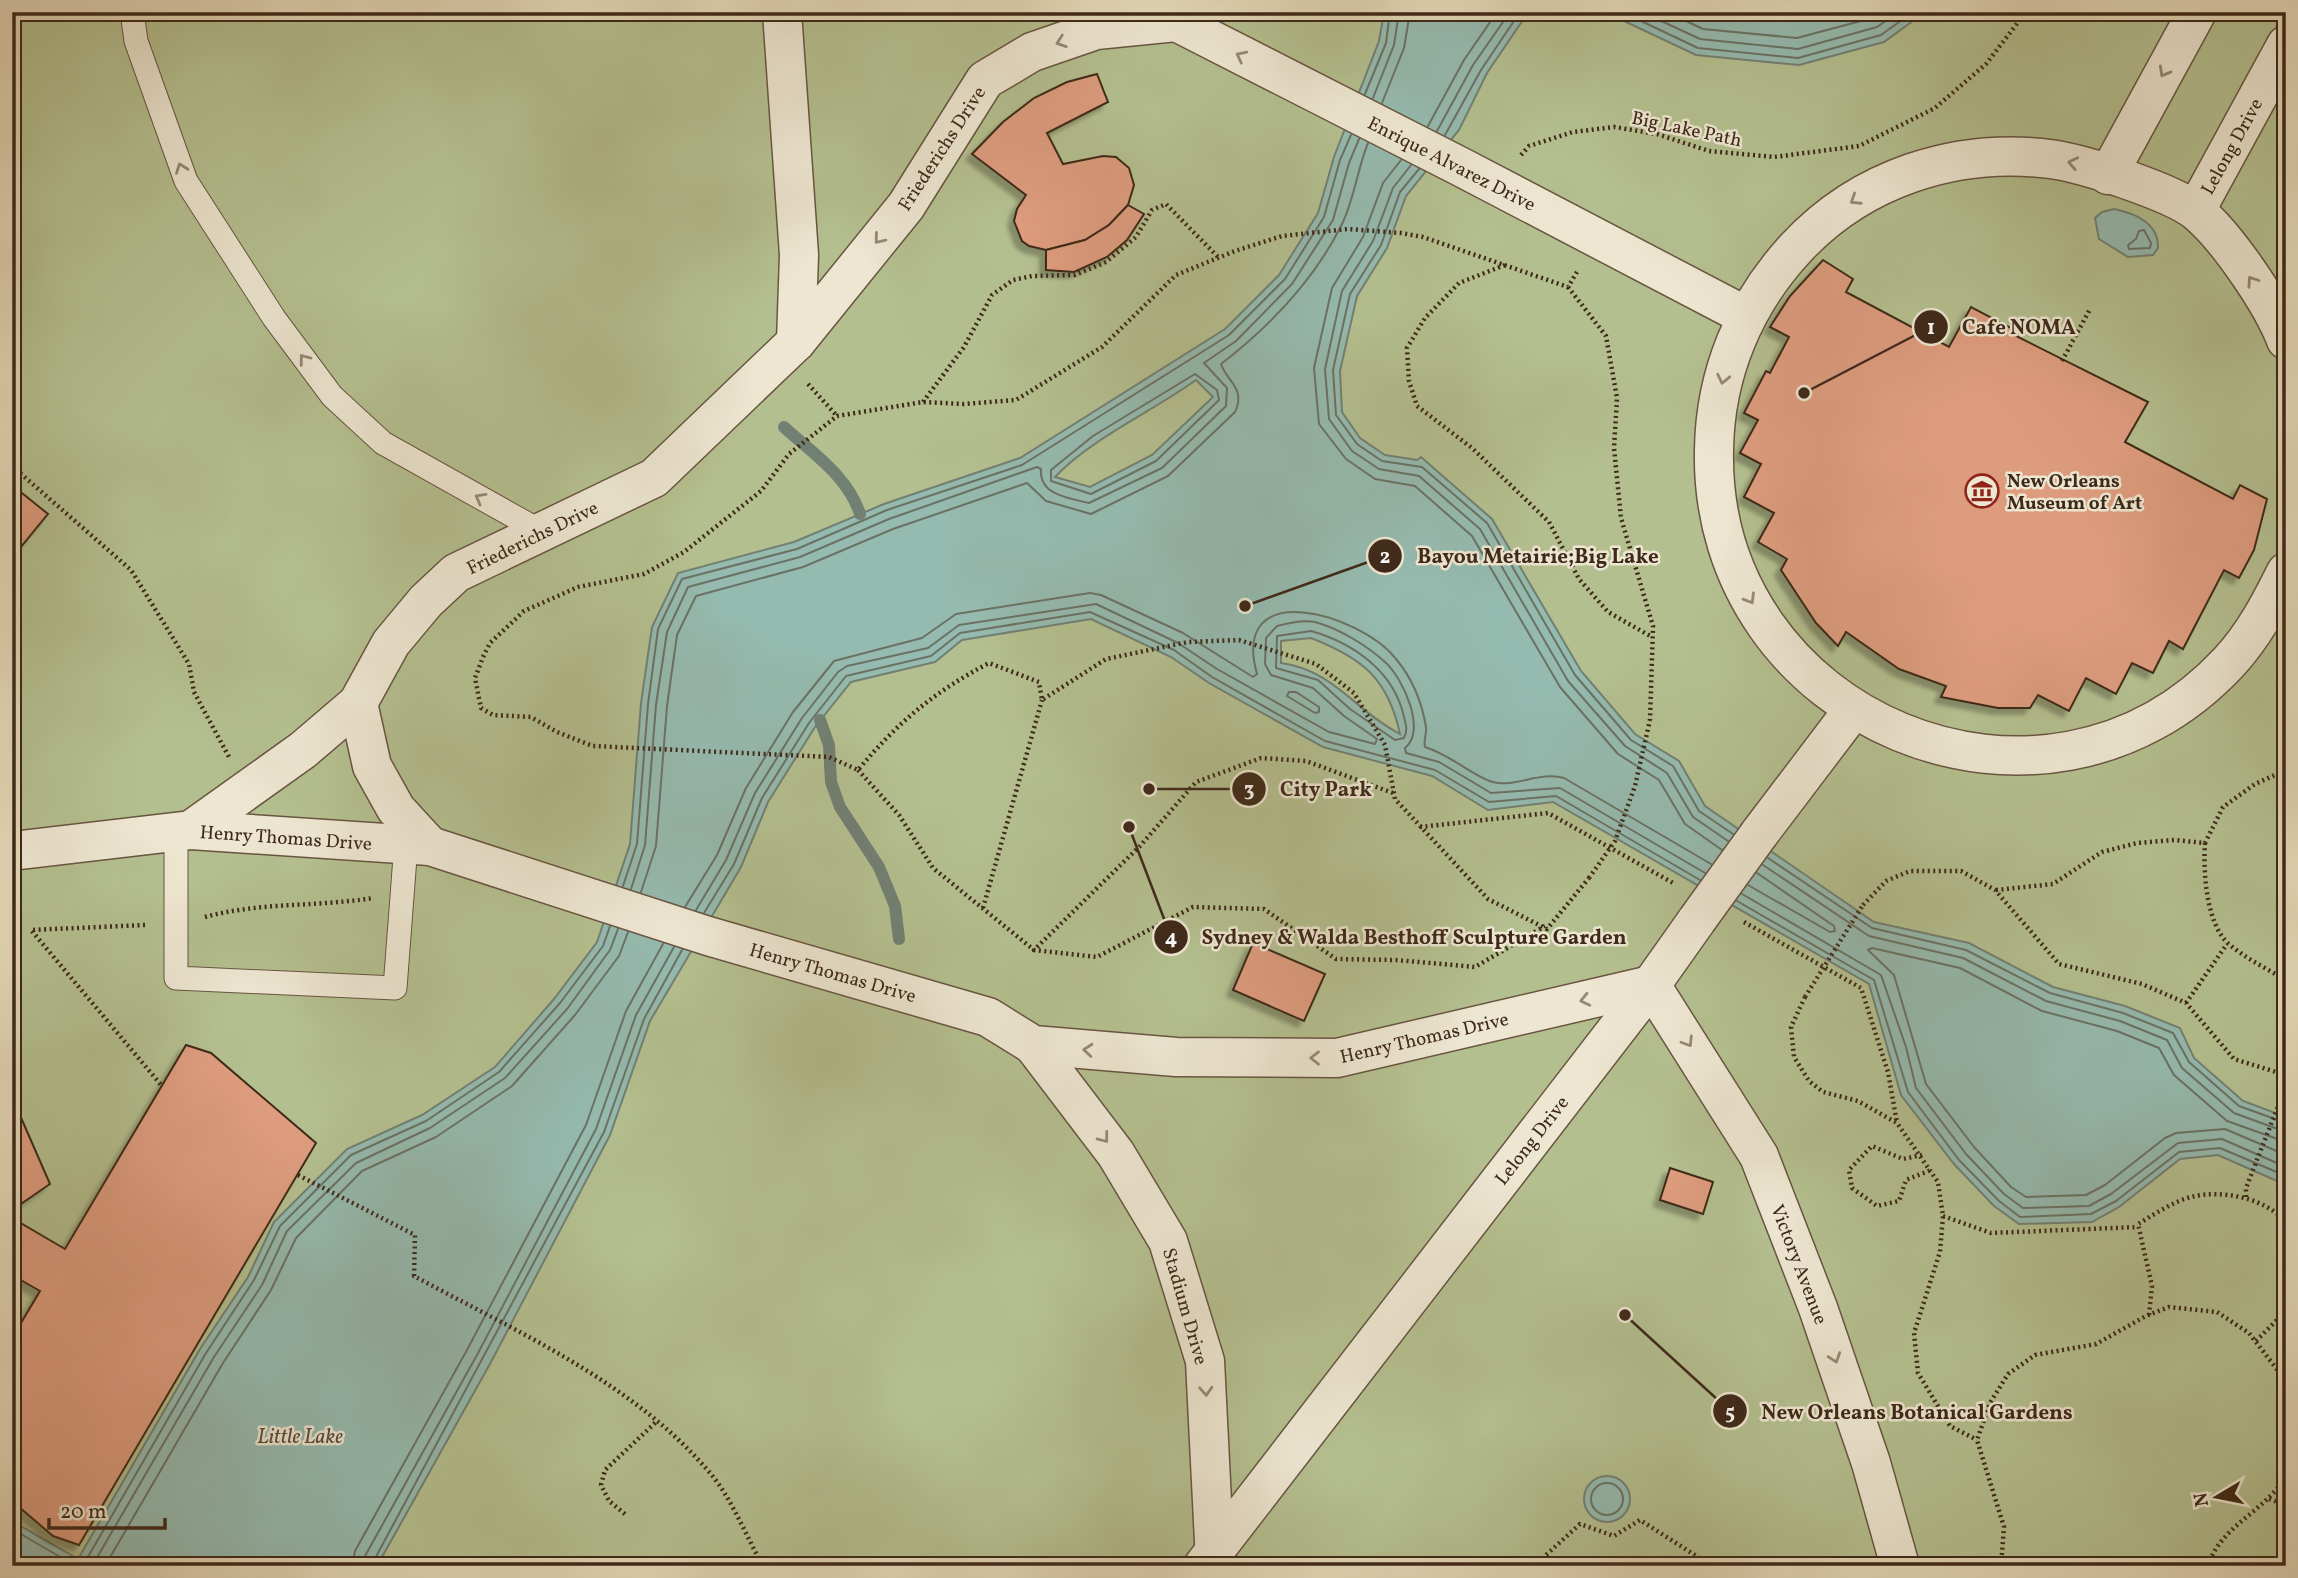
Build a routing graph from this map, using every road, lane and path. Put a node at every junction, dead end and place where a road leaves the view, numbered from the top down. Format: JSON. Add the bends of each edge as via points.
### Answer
{"nodes":[{"id":1,"x":132,"y":12,"type":"edge"},
{"id":2,"x":782,"y":12,"type":"edge"},
{"id":3,"x":2026,"y":12,"type":"edge"},
{"id":4,"x":2197,"y":12,"type":"edge"},
{"id":5,"x":1167,"y":17,"type":"edge"},
{"id":6,"x":2286,"y":45,"type":"edge"},
{"id":7,"x":1512,"y":165,"type":"dead end"},
{"id":8,"x":2108,"y":175,"type":"junction"},
{"id":9,"x":2196,"y":211,"type":"junction"},
{"id":10,"x":1218,"y":257,"type":"junction"},
{"id":11,"x":1505,"y":265,"type":"junction"},
{"id":12,"x":1575,"y":275,"type":"dead end"},
{"id":13,"x":1568,"y":287,"type":"junction"},
{"id":14,"x":2090,"y":309,"type":"dead end"},
{"id":15,"x":1746,"y":316,"type":"junction"},
{"id":16,"x":2286,"y":340,"type":"edge"},
{"id":17,"x":796,"y":342,"type":"junction"},
{"id":18,"x":2062,"y":360,"type":"dead end"},
{"id":19,"x":808,"y":384,"type":"dead end"},
{"id":20,"x":923,"y":402,"type":"junction"},
{"id":21,"x":837,"y":416,"type":"junction"},
{"id":22,"x":12,"y":466,"type":"edge"},
{"id":23,"x":540,"y":531,"type":"junction"},
{"id":24,"x":2286,"y":572,"type":"edge"},
{"id":25,"x":2275,"y":621,"type":"edge"},
{"id":26,"x":1652,"y":638,"type":"junction"},
{"id":27,"x":1042,"y":700,"type":"junction"},
{"id":28,"x":358,"y":703,"type":"junction"},
{"id":29,"x":1853,"y":710,"type":"junction"},
{"id":30,"x":858,"y":770,"type":"junction"},
{"id":31,"x":2286,"y":770,"type":"edge"},
{"id":32,"x":250,"y":790,"type":"junction"},
{"id":33,"x":1394,"y":793,"type":"junction"},
{"id":34,"x":1473,"y":821,"type":"dead end"},
{"id":35,"x":1419,"y":827,"type":"junction"},
{"id":36,"x":183,"y":832,"type":"junction"},
{"id":37,"x":2205,"y":842,"type":"junction"},
{"id":38,"x":418,"y":845,"type":"junction"},
{"id":39,"x":12,"y":851,"type":"edge"},
{"id":40,"x":1995,"y":890,"type":"junction"},
{"id":41,"x":402,"y":893,"type":"junction"},
{"id":42,"x":983,"y":908,"type":"junction"},
{"id":43,"x":176,"y":924,"type":"junction"},
{"id":44,"x":1544,"y":926,"type":"junction"},
{"id":45,"x":2227,"y":944,"type":"junction"},
{"id":46,"x":1034,"y":950,"type":"junction"},
{"id":47,"x":2286,"y":980,"type":"edge"},
{"id":48,"x":1651,"y":985,"type":"junction"},
{"id":49,"x":2186,"y":1003,"type":"junction"},
{"id":50,"x":1033,"y":1045,"type":"junction"},
{"id":51,"x":1882,"y":1053,"type":"dead end"},
{"id":52,"x":2286,"y":1075,"type":"edge"},
{"id":53,"x":162,"y":1086,"type":"dead end"},
{"id":54,"x":2286,"y":1086,"type":"edge"},
{"id":55,"x":1897,"y":1123,"type":"junction"},
{"id":56,"x":1922,"y":1154,"type":"junction"},
{"id":57,"x":1931,"y":1170,"type":"junction"},
{"id":58,"x":298,"y":1175,"type":"dead end"},
{"id":59,"x":2246,"y":1198,"type":"junction"},
{"id":60,"x":1943,"y":1216,"type":"junction"},
{"id":61,"x":2286,"y":1223,"type":"edge"},
{"id":62,"x":2138,"y":1227,"type":"junction"},
{"id":63,"x":2286,"y":1311,"type":"edge"},
{"id":64,"x":2149,"y":1315,"type":"junction"},
{"id":65,"x":2256,"y":1341,"type":"junction"},
{"id":66,"x":2286,"y":1381,"type":"edge"},
{"id":67,"x":656,"y":1422,"type":"junction"},
{"id":68,"x":1977,"y":1440,"type":"junction"},
{"id":69,"x":2286,"y":1476,"type":"edge"},
{"id":70,"x":2268,"y":1498,"type":"junction"},
{"id":71,"x":2286,"y":1505,"type":"edge"},
{"id":72,"x":625,"y":1514,"type":"dead end"},
{"id":73,"x":1211,"y":1560,"type":"edge"},
{"id":74,"x":764,"y":1566,"type":"edge"},
{"id":75,"x":1534,"y":1566,"type":"edge"},
{"id":76,"x":1712,"y":1566,"type":"edge"},
{"id":77,"x":1900,"y":1566,"type":"edge"},
{"id":78,"x":2001,"y":1566,"type":"edge"},
{"id":79,"x":2208,"y":1566,"type":"edge"}],
"edges":[{"from":23,"to":1,"type":"lane","one_way":true,"via":[[383,443],[332,396],[274,318],[186,181],[136,41]]},
{"from":2,"to":17,"type":"street","via":[[799,255]]},
{"from":3,"to":7,"type":"path","name":"Big Lake Path","via":[[1986,64],[1935,108],[1859,146],[1774,157],[1709,151],[1657,134],[1614,127],[1573,132],[1529,146]]},
{"from":4,"to":8,"type":"street","one_way":true},
{"from":15,"to":5,"type":"street","name":"Enrique Alvarez Drive","one_way":true},
{"from":5,"to":17,"type":"street","name":"Friederichs Drive","one_way":true,"via":[[1096,30],[1032,52],[985,80],[906,206]]},
{"from":6,"to":9,"type":"street","name":"Lelong Drive"},
{"from":8,"to":9,"type":"street"},
{"from":8,"to":15,"type":"street","one_way":true,"via":[[2076,162],[2013,154],[1959,159],[1906,174],[1857,198],[1813,230],[1776,270]]},
{"from":16,"to":9,"type":"street","one_way":true,"via":[[2278,318],[2235,255]]},
{"from":10,"to":11,"type":"path","via":[[1282,236],[1348,229],[1423,237]]},
{"from":10,"to":20,"type":"path","via":[[1175,275],[1102,347],[1016,400]]},
{"from":10,"to":20,"type":"path","via":[[1166,204],[1152,210],[1136,237],[1106,262],[1075,275],[1013,280],[992,295],[964,347]]},
{"from":11,"to":13,"type":"path"},
{"from":11,"to":26,"type":"path","via":[[1459,283],[1425,318],[1407,348],[1409,381],[1417,406],[1472,448],[1549,522],[1579,579],[1608,611]]},
{"from":12,"to":13,"type":"path"},
{"from":13,"to":26,"type":"path","via":[[1606,336],[1617,398],[1614,448],[1621,518],[1653,626]]},
{"from":14,"to":18,"type":"path"},
{"from":15,"to":29,"type":"street","one_way":true,"via":[[1725,368],[1714,423],[1713,479],[1723,534],[1743,586],[1772,634],[1809,676]]},
{"from":17,"to":23,"type":"street","name":"Friederichs Drive","via":[[654,478]]},
{"from":19,"to":21,"type":"path"},
{"from":20,"to":21,"type":"path"},
{"from":21,"to":30,"type":"path","via":[[789,454],[761,491],[684,552],[644,573],[578,587],[524,611],[490,643],[475,678],[481,708],[494,715],[531,717],[593,746],[797,755]]},
{"from":22,"to":32,"type":"path","via":[[131,569],[189,664],[194,692],[205,715]]},
{"from":23,"to":28,"type":"street","name":"Friederichs Drive","via":[[456,573],[426,601],[391,643]]},
{"from":24,"to":25,"type":"street"},
{"from":25,"to":29,"type":"street","via":[[2185,701],[2134,730],[2078,748],[2020,756],[1962,752],[1905,736]]},
{"from":26,"to":44,"type":"path","bridge":true,"via":[[1650,720],[1615,842],[1553,921]]},
{"from":27,"to":30,"type":"path","via":[[1039,682],[989,663],[943,687],[887,736]]},
{"from":27,"to":33,"type":"path","via":[[1106,659],[1188,642],[1239,640],[1316,664],[1354,693],[1385,745]]},
{"from":27,"to":42,"type":"path"},
{"from":28,"to":32,"type":"street","name":"Friederichs Drive"},
{"from":28,"to":38,"type":"street","via":[[372,766]]},
{"from":29,"to":48,"type":"street","name":"Lelong Drive","bridge":true},
{"from":30,"to":42,"type":"path","via":[[899,815],[933,868]]},
{"from":31,"to":37,"type":"path","via":[[2255,784],[2223,807]]},
{"from":32,"to":36,"type":"street","name":"Friederichs Drive"},
{"from":33,"to":35,"type":"path"},
{"from":33,"to":46,"type":"path","via":[[1306,761],[1261,758],[1196,782],[1140,846]]},
{"from":34,"to":35,"type":"path"},
{"from":35,"to":44,"type":"path","via":[[1488,899]]},
{"from":36,"to":38,"type":"street","name":"Henry Thomas Drive"},
{"from":36,"to":39,"type":"street","name":"Henry Thomas Drive"},
{"from":36,"to":43,"type":"lane"},
{"from":37,"to":40,"type":"path","via":[[2137,843],[2102,852],[2053,884]]},
{"from":37,"to":45,"type":"path","via":[[2203,875],[2212,913]]},
{"from":38,"to":41,"type":"lane"},
{"from":38,"to":50,"type":"street","name":"Henry Thomas Drive","via":[[988,1017]]},
{"from":40,"to":49,"type":"path","via":[[2059,964],[2142,984]]},
{"from":40,"to":55,"type":"path","bridge":true,"via":[[1961,871],[1910,871],[1886,881],[1863,905],[1791,1027],[1794,1057],[1809,1081],[1823,1092],[1858,1101]]},
{"from":41,"to":43,"type":"path","via":[[327,905],[239,908]]},
{"from":41,"to":43,"type":"lane","via":[[395,988],[176,978]]},
{"from":42,"to":46,"type":"path"},
{"from":43,"to":53,"type":"path","via":[[32,930]]},
{"from":44,"to":46,"type":"path","via":[[1475,967],[1336,959],[1264,909],[1193,907],[1097,957]]},
{"from":45,"to":47,"type":"path"},
{"from":45,"to":49,"type":"path"},
{"from":48,"to":50,"type":"street","name":"Henry Thomas Drive","one_way":true,"via":[[1337,1058],[1176,1057]]},
{"from":48,"to":73,"type":"street","name":"Lelong Drive"},
{"from":48,"to":77,"type":"street","name":"Victory Avenue","one_way":true,"via":[[1759,1156],[1818,1308],[1871,1463]]},
{"from":49,"to":52,"type":"path","via":[[2234,1059]]},
{"from":50,"to":73,"type":"street","name":"Stadium Drive","one_way":true,"via":[[1116,1154],[1168,1241],[1205,1361]]},
{"from":51,"to":55,"type":"path"},
{"from":54,"to":59,"type":"path"},
{"from":55,"to":56,"type":"path"},
{"from":56,"to":57,"type":"path"},
{"from":56,"to":57,"type":"path","via":[[1903,1159],[1872,1146],[1849,1170],[1852,1188],[1877,1206],[1899,1201],[1906,1180]]},
{"from":57,"to":60,"type":"path","via":[[1938,1182]]},
{"from":58,"to":67,"type":"path","via":[[415,1235],[414,1276],[607,1383]]},
{"from":59,"to":61,"type":"path","via":[[2280,1215]]},
{"from":59,"to":62,"type":"path","via":[[2193,1196]]},
{"from":60,"to":62,"type":"path","via":[[1991,1233]]},
{"from":60,"to":68,"type":"path","via":[[1940,1252],[1914,1333],[1917,1373],[1950,1426]]},
{"from":62,"to":64,"type":"path","via":[[2152,1286]]},
{"from":63,"to":65,"type":"path"},
{"from":64,"to":65,"type":"path","via":[[2169,1307],[2217,1312]]},
{"from":64,"to":68,"type":"path","via":[[2096,1344],[2035,1355],[2008,1374],[1990,1403]]},
{"from":65,"to":66,"type":"path"},
{"from":67,"to":72,"type":"path","via":[[605,1470],[601,1485],[609,1501]]},
{"from":67,"to":74,"type":"path","via":[[711,1474]]},
{"from":68,"to":78,"type":"path","via":[[2004,1527]]},
{"from":69,"to":70,"type":"path"},
{"from":70,"to":71,"type":"path"},
{"from":70,"to":79,"type":"path","via":[[2213,1548]]},
{"from":75,"to":76,"type":"path","via":[[1580,1524],[1614,1536],[1640,1520]]}]}
